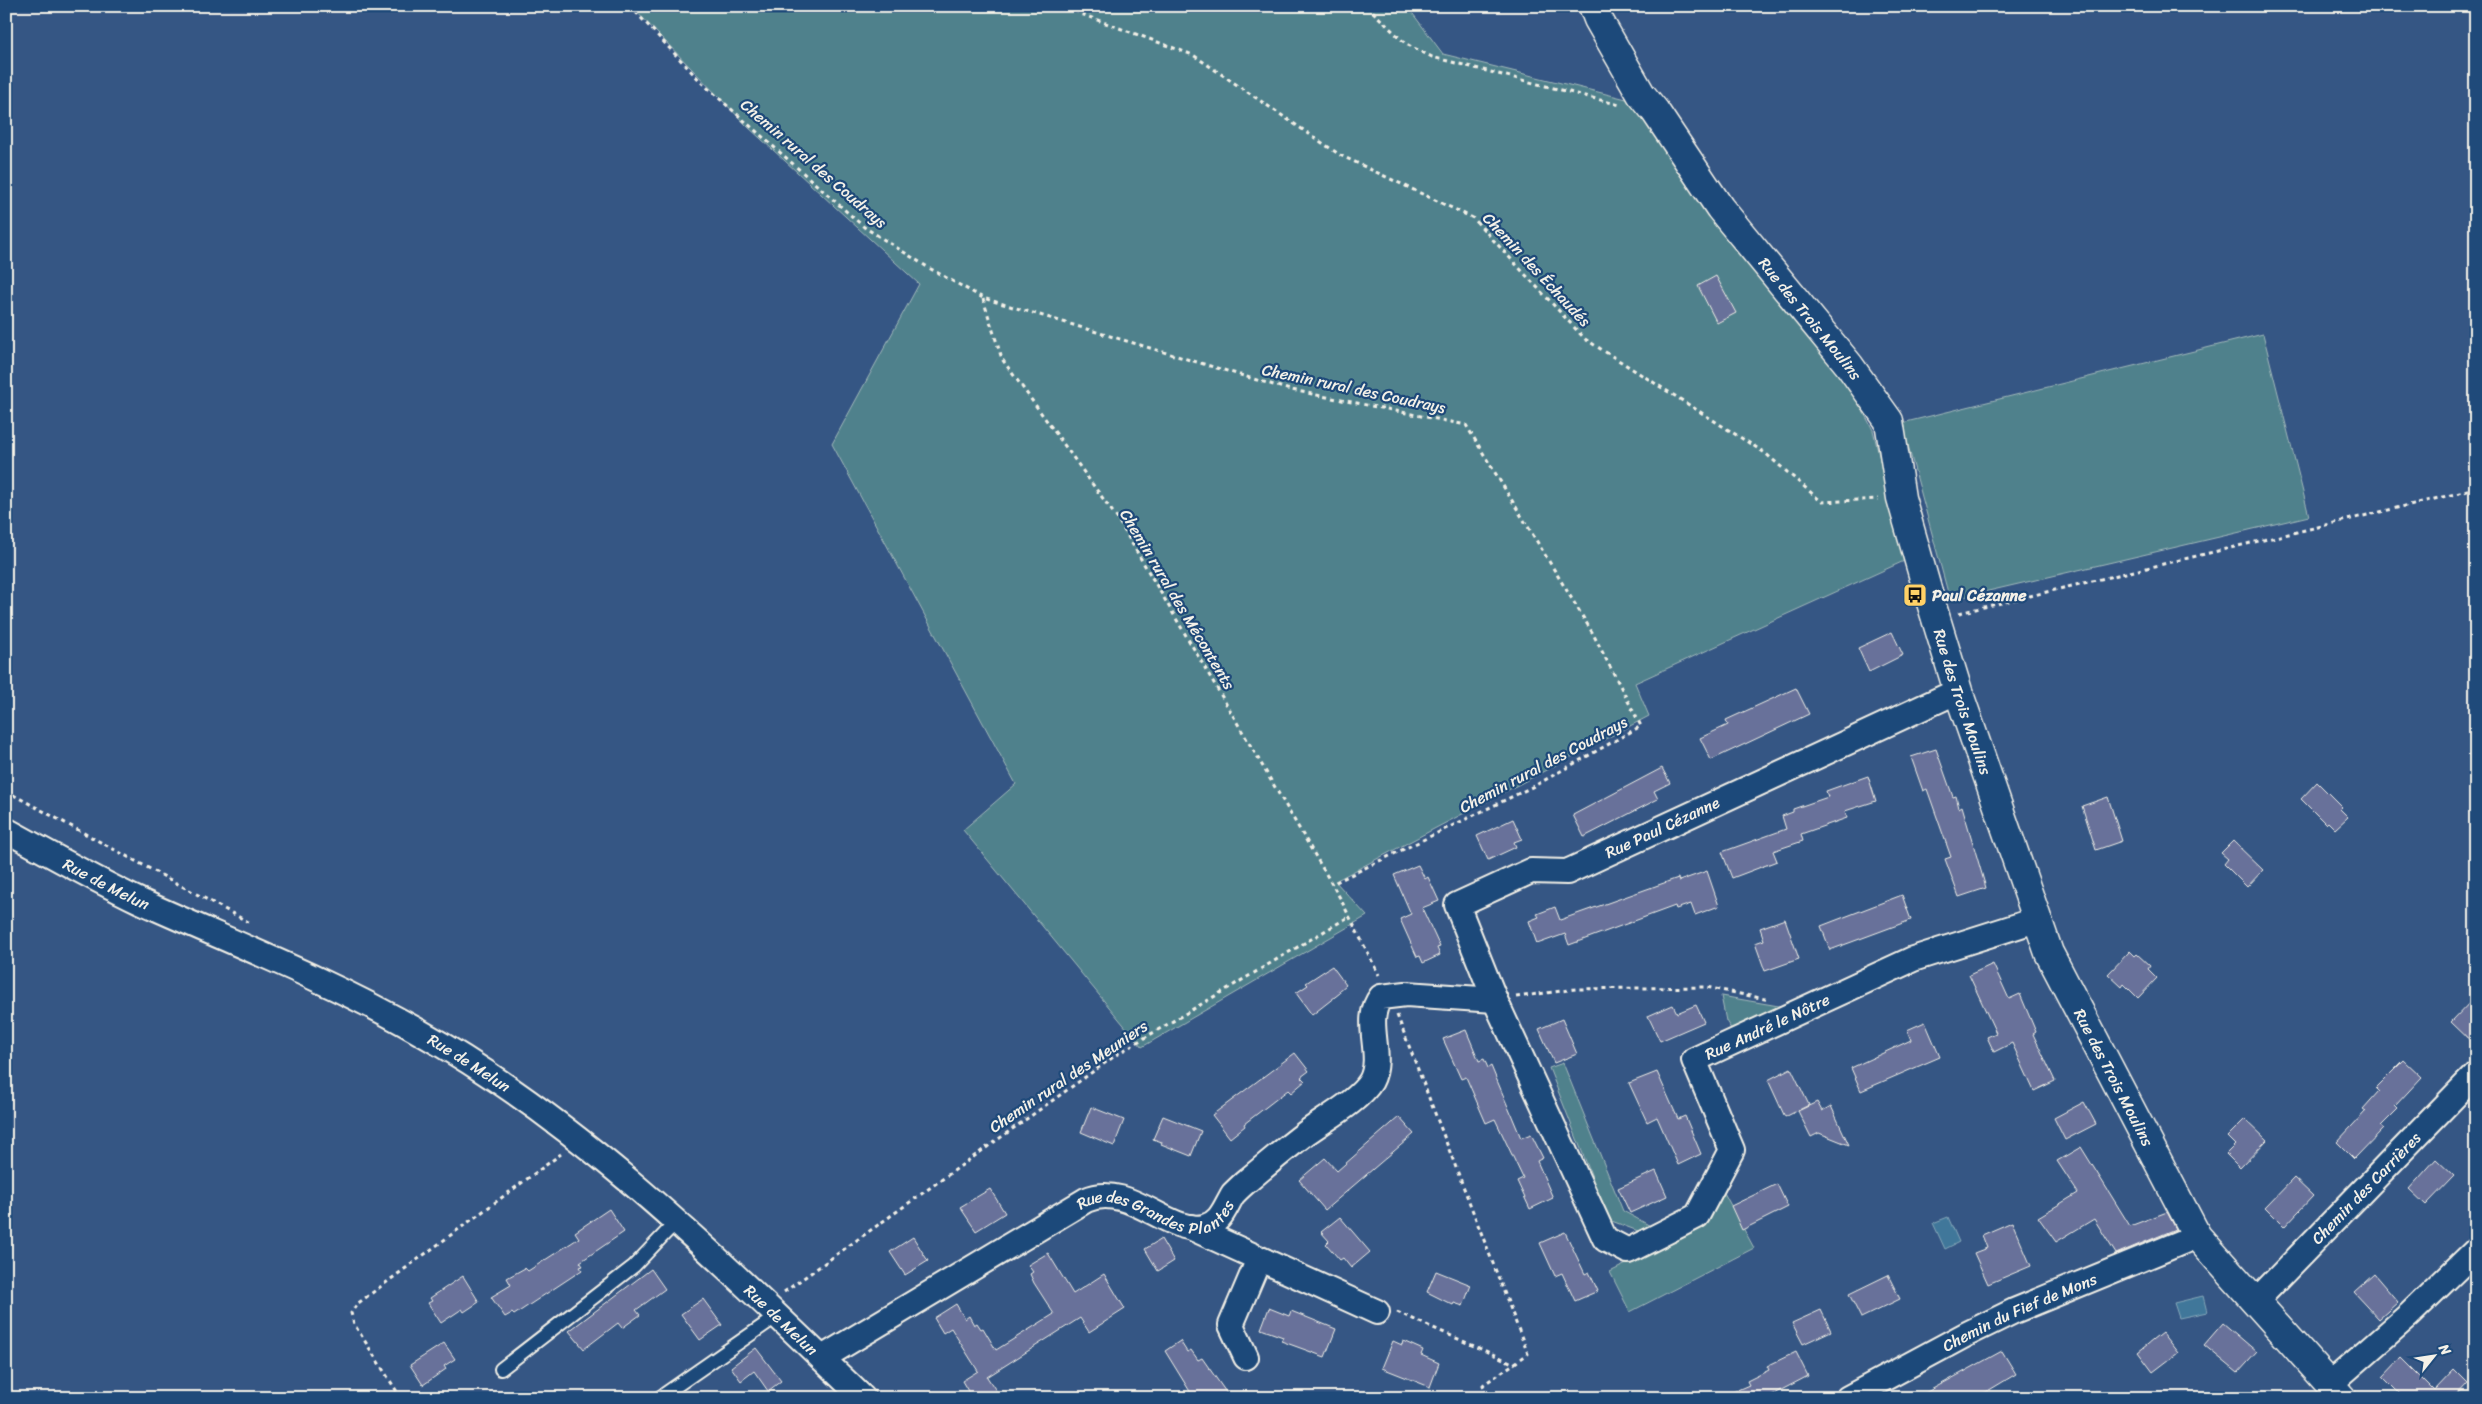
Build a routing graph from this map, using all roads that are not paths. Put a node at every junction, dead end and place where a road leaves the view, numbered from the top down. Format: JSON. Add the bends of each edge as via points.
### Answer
{"nodes":[{"id":1,"x":1593,"y":6,"type":"edge"},
{"id":2,"x":1958,"y":691,"type":"junction"},
{"id":3,"x":6,"y":830,"type":"edge"},
{"id":4,"x":2036,"y":920,"type":"junction"},
{"id":5,"x":1495,"y":1000,"type":"junction"},
{"id":6,"x":2476,"y":1074,"type":"edge"},
{"id":7,"x":677,"y":1221,"type":"junction"},
{"id":8,"x":1190,"y":1227,"type":"junction"},
{"id":9,"x":2197,"y":1236,"type":"junction"},
{"id":10,"x":2476,"y":1250,"type":"edge"},
{"id":11,"x":1259,"y":1259,"type":"junction"},
{"id":12,"x":2255,"y":1302,"type":"junction"},
{"id":13,"x":771,"y":1311,"type":"junction"},
{"id":14,"x":1376,"y":1312,"type":"road end"},
{"id":15,"x":1246,"y":1357,"type":"dead end"},
{"id":16,"x":822,"y":1358,"type":"junction"},
{"id":17,"x":501,"y":1369,"type":"dead end"},
{"id":18,"x":2335,"y":1391,"type":"edge"},
{"id":19,"x":659,"y":1398,"type":"edge"},
{"id":20,"x":863,"y":1398,"type":"edge"},
{"id":21,"x":1848,"y":1398,"type":"edge"}],
"edges":[{"from":1,"to":2,"type":"street","name":"Rue des Trois Moulins","via":[[1641,94],[1720,208],[1849,365],[1889,421],[1901,498]]},
{"from":2,"to":4,"type":"street","name":"Rue des Trois Moulins"},
{"from":2,"to":5,"type":"street","name":"Rue Paul Cézanne","via":[[1567,872],[1531,871],[1457,905]]},
{"from":3,"to":7,"type":"street","name":"Rue de Melun","via":[[137,899],[340,989],[420,1031],[504,1085],[580,1140]]},
{"from":4,"to":5,"type":"street","name":"Rue André le Nôtre","via":[[1913,959],[1694,1060],[1732,1150],[1697,1216],[1628,1251],[1605,1240]]},
{"from":4,"to":9,"type":"street","name":"Rue des Trois Moulins","via":[[2066,989]]},
{"from":5,"to":8,"type":"street","name":"Rue des Grandes Plantes","via":[[1389,994],[1381,997],[1374,1005],[1376,1061],[1371,1080],[1360,1094],[1246,1182],[1216,1221],[1204,1227]]},
{"from":6,"to":12,"type":"street","name":"Chemin des Carrières"},
{"from":7,"to":13,"type":"street","name":"Rue de Melun"},
{"from":7,"to":17,"type":"lane","via":[[634,1266]]},
{"from":8,"to":11,"type":"street"},
{"from":8,"to":16,"type":"street","name":"Rue des Grandes Plantes","via":[[1111,1194],[1098,1194]]},
{"from":9,"to":12,"type":"street","name":"Rue des Trois Moulins"},
{"from":9,"to":21,"type":"street","name":"Chemin du Fief de Mons","via":[[2014,1311]]},
{"from":10,"to":18,"type":"street"},
{"from":11,"to":14,"type":"street"},
{"from":11,"to":15,"type":"street","via":[[1231,1325]]},
{"from":12,"to":18,"type":"street","name":"Rue des Trois Moulins"},
{"from":13,"to":16,"type":"street","name":"Rue de Melun"},
{"from":13,"to":19,"type":"lane"},
{"from":16,"to":20,"type":"street","name":"Rue de Melun"}]}
